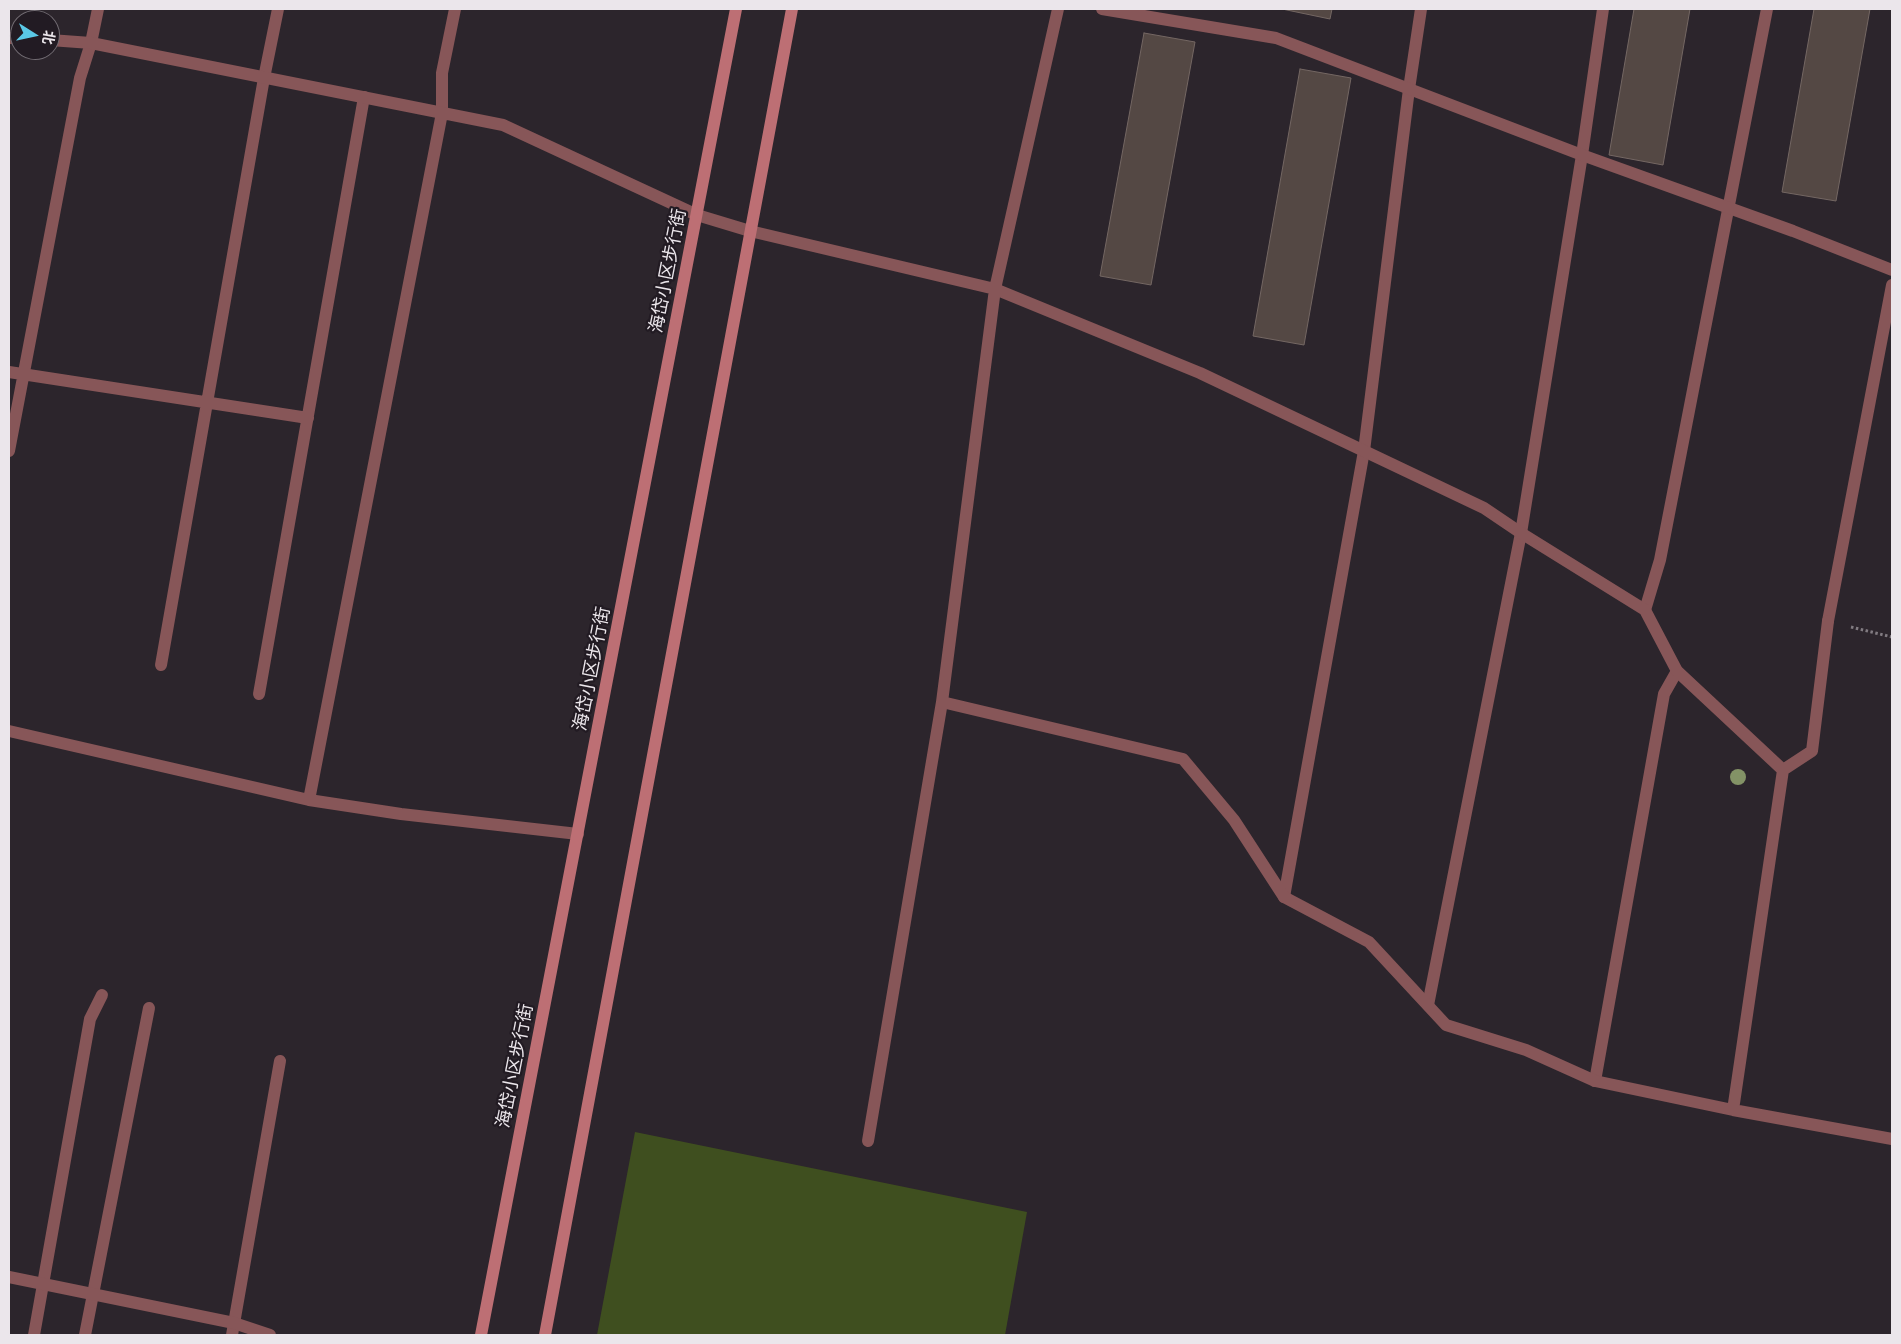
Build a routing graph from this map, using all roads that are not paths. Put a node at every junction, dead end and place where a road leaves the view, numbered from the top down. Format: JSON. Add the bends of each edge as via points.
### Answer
{"nodes":[{"id":1,"x":98,"y":9,"type":"edge"},
{"id":2,"x":278,"y":9,"type":"edge"},
{"id":3,"x":455,"y":9,"type":"edge"},
{"id":4,"x":736,"y":9,"type":"edge"},
{"id":5,"x":792,"y":9,"type":"edge"},
{"id":6,"x":1058,"y":9,"type":"edge"},
{"id":7,"x":1102,"y":9,"type":"edge"},
{"id":8,"x":1421,"y":9,"type":"edge"},
{"id":9,"x":1604,"y":9,"type":"edge"},
{"id":10,"x":1768,"y":9,"type":"edge"},
{"id":11,"x":60,"y":41,"type":"edge"},
{"id":12,"x":91,"y":43,"type":"junction"},
{"id":13,"x":264,"y":78,"type":"junction"},
{"id":14,"x":1409,"y":89,"type":"junction"},
{"id":15,"x":364,"y":97,"type":"junction"},
{"id":16,"x":442,"y":113,"type":"junction"},
{"id":17,"x":1582,"y":156,"type":"junction"},
{"id":18,"x":1729,"y":208,"type":"junction"},
{"id":19,"x":697,"y":215,"type":"junction"},
{"id":20,"x":750,"y":231,"type":"junction"},
{"id":21,"x":1892,"y":270,"type":"edge"},
{"id":22,"x":1892,"y":285,"type":"edge"},
{"id":23,"x":996,"y":289,"type":"junction"},
{"id":24,"x":9,"y":372,"type":"edge"},
{"id":25,"x":23,"y":375,"type":"junction"},
{"id":26,"x":207,"y":404,"type":"junction"},
{"id":27,"x":308,"y":418,"type":"junction"},
{"id":28,"x":9,"y":451,"type":"edge"},
{"id":29,"x":1364,"y":451,"type":"junction"},
{"id":30,"x":1521,"y":533,"type":"junction"},
{"id":31,"x":1645,"y":610,"type":"junction"},
{"id":32,"x":161,"y":665,"type":"dead end"},
{"id":33,"x":1677,"y":671,"type":"junction"},
{"id":34,"x":259,"y":694,"type":"dead end"},
{"id":35,"x":942,"y":702,"type":"junction"},
{"id":36,"x":9,"y":731,"type":"edge"},
{"id":37,"x":1784,"y":770,"type":"junction"},
{"id":38,"x":309,"y":800,"type":"junction"},
{"id":39,"x":578,"y":834,"type":"junction"},
{"id":40,"x":1284,"y":897,"type":"junction"},
{"id":41,"x":102,"y":994,"type":"dead end"},
{"id":42,"x":1428,"y":1004,"type":"junction"},
{"id":43,"x":149,"y":1008,"type":"dead end"},
{"id":44,"x":280,"y":1061,"type":"dead end"},
{"id":45,"x":1595,"y":1081,"type":"junction"},
{"id":46,"x":1732,"y":1110,"type":"junction"},
{"id":47,"x":1892,"y":1139,"type":"edge"},
{"id":48,"x":868,"y":1141,"type":"dead end"},
{"id":49,"x":9,"y":1277,"type":"edge"},
{"id":50,"x":44,"y":1284,"type":"junction"},
{"id":51,"x":92,"y":1294,"type":"junction"},
{"id":52,"x":233,"y":1329,"type":"edge"},
{"id":53,"x":34,"y":1335,"type":"edge"},
{"id":54,"x":85,"y":1335,"type":"edge"},
{"id":55,"x":270,"y":1335,"type":"edge"},
{"id":56,"x":481,"y":1335,"type":"edge"},
{"id":57,"x":544,"y":1335,"type":"edge"}],
"edges":[{"from":1,"to":12,"type":"street"},
{"from":2,"to":13,"type":"street"},
{"from":3,"to":16,"type":"street","via":[[442,73]]},
{"from":4,"to":19,"type":"street","name":"海岱小区步行街"},
{"from":5,"to":20,"type":"street"},
{"from":6,"to":23,"type":"street"},
{"from":7,"to":14,"type":"street","via":[[1276,38]]},
{"from":8,"to":14,"type":"street"},
{"from":9,"to":17,"type":"street"},
{"from":10,"to":18,"type":"street"},
{"from":11,"to":12,"type":"street"},
{"from":12,"to":13,"type":"street"},
{"from":12,"to":25,"type":"street","via":[[80,78]]},
{"from":13,"to":15,"type":"street"},
{"from":13,"to":26,"type":"street"},
{"from":14,"to":17,"type":"street"},
{"from":14,"to":29,"type":"street"},
{"from":15,"to":16,"type":"street"},
{"from":15,"to":27,"type":"street"},
{"from":16,"to":19,"type":"street","via":[[503,125]]},
{"from":16,"to":38,"type":"street"},
{"from":17,"to":18,"type":"street"},
{"from":17,"to":30,"type":"street"},
{"from":18,"to":21,"type":"street"},
{"from":18,"to":31,"type":"street","via":[[1660,560]]},
{"from":19,"to":20,"type":"street"},
{"from":19,"to":39,"type":"street","name":"海岱小区步行街"},
{"from":20,"to":23,"type":"street"},
{"from":20,"to":57,"type":"street"},
{"from":22,"to":37,"type":"street","via":[[1828,621],[1812,750]]},
{"from":23,"to":29,"type":"street","via":[[1200,373]]},
{"from":23,"to":35,"type":"street"},
{"from":24,"to":25,"type":"street"},
{"from":25,"to":26,"type":"street"},
{"from":25,"to":28,"type":"street"},
{"from":26,"to":27,"type":"street"},
{"from":26,"to":32,"type":"street"},
{"from":27,"to":34,"type":"street"},
{"from":29,"to":30,"type":"street","via":[[1484,508]]},
{"from":29,"to":40,"type":"street"},
{"from":30,"to":31,"type":"street"},
{"from":30,"to":42,"type":"street"},
{"from":31,"to":33,"type":"street"},
{"from":33,"to":37,"type":"street"},
{"from":33,"to":45,"type":"street","via":[[1664,694]]},
{"from":35,"to":40,"type":"street","via":[[1183,759],[1234,820]]},
{"from":35,"to":48,"type":"street"},
{"from":36,"to":38,"type":"street"},
{"from":37,"to":46,"type":"street"},
{"from":38,"to":39,"type":"street"},
{"from":39,"to":56,"type":"street","name":"海岱小区步行街"},
{"from":40,"to":42,"type":"street","via":[[1369,942]]},
{"from":41,"to":50,"type":"street","via":[[90,1019]]},
{"from":42,"to":45,"type":"street","via":[[1446,1025],[1526,1050]]},
{"from":43,"to":51,"type":"street"},
{"from":44,"to":52,"type":"street"},
{"from":45,"to":46,"type":"street"},
{"from":46,"to":47,"type":"street"},
{"from":49,"to":50,"type":"street"},
{"from":50,"to":51,"type":"street"},
{"from":50,"to":53,"type":"street"},
{"from":51,"to":52,"type":"street"},
{"from":51,"to":54,"type":"street"},
{"from":52,"to":55,"type":"street"}]}
